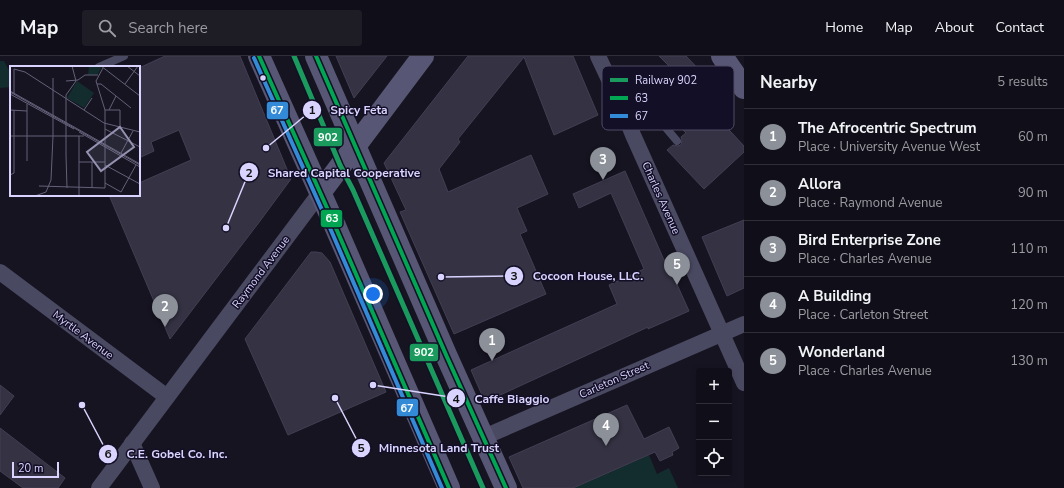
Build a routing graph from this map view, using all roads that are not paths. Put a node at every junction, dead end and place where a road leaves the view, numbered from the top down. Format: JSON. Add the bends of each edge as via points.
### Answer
{"nodes":[{"id":1,"x":124,"y":56,"type":"edge"},
{"id":2,"x":259,"y":56,"type":"edge"},
{"id":3,"x":316,"y":56,"type":"edge"},
{"id":4,"x":423,"y":56,"type":"edge"},
{"id":5,"x":598,"y":56,"type":"edge"},
{"id":6,"x":722,"y":56,"type":"edge"},
{"id":7,"x":101,"y":66,"type":"edge"},
{"id":8,"x":603,"y":66,"type":"edge"},
{"id":9,"x":731,"y":66,"type":"edge"},
{"id":10,"x":734,"y":70,"type":"edge"},
{"id":11,"x":742,"y":79,"type":"edge"},
{"id":12,"x":631,"y":130,"type":"edge"},
{"id":13,"x":668,"y":130,"type":"edge"},
{"id":14,"x":678,"y":141,"type":"dead end"},
{"id":15,"x":355,"y":146,"type":"junction"},
{"id":16,"x":320,"y":193,"type":"junction"},
{"id":17,"x":0,"y":272,"type":"edge"},
{"id":18,"x":744,"y":324,"type":"edge"},
{"id":19,"x":722,"y":334,"type":"junction"},
{"id":20,"x":744,"y":383,"type":"edge"},
{"id":21,"x":167,"y":397,"type":"junction"},
{"id":22,"x":484,"y":437,"type":"junction"},
{"id":23,"x":132,"y":443,"type":"junction"},
{"id":24,"x":98,"y":488,"type":"edge"},
{"id":25,"x":152,"y":488,"type":"edge"},
{"id":26,"x":449,"y":488,"type":"edge"},
{"id":27,"x":506,"y":488,"type":"edge"}],
"edges":[{"from":1,"to":7,"type":"lane"},
{"from":2,"to":16,"type":"main road"},
{"from":3,"to":15,"type":"main road"},
{"from":4,"to":15,"type":"main road","name":"Raymond Avenue"},
{"from":5,"to":8,"type":"street","name":"Charles Avenue"},
{"from":6,"to":9,"type":"main road"},
{"from":10,"to":11,"type":"main road"},
{"from":12,"to":19,"type":"street","name":"Charles Avenue"},
{"from":13,"to":14,"type":"lane"},
{"from":15,"to":16,"type":"main road","name":"Raymond Avenue"},
{"from":15,"to":22,"type":"main road"},
{"from":16,"to":21,"type":"street","name":"Raymond Avenue"},
{"from":16,"to":26,"type":"main road"},
{"from":17,"to":21,"type":"street","name":"Myrtle Avenue"},
{"from":18,"to":19,"type":"street","name":"Carleton Street"},
{"from":19,"to":20,"type":"street","name":"Charles Avenue"},
{"from":19,"to":22,"type":"street","name":"Carleton Street"},
{"from":21,"to":23,"type":"street","name":"Raymond Avenue"},
{"from":22,"to":27,"type":"main road"},
{"from":23,"to":24,"type":"street","name":"Raymond Avenue"},
{"from":23,"to":25,"type":"street"}]}
